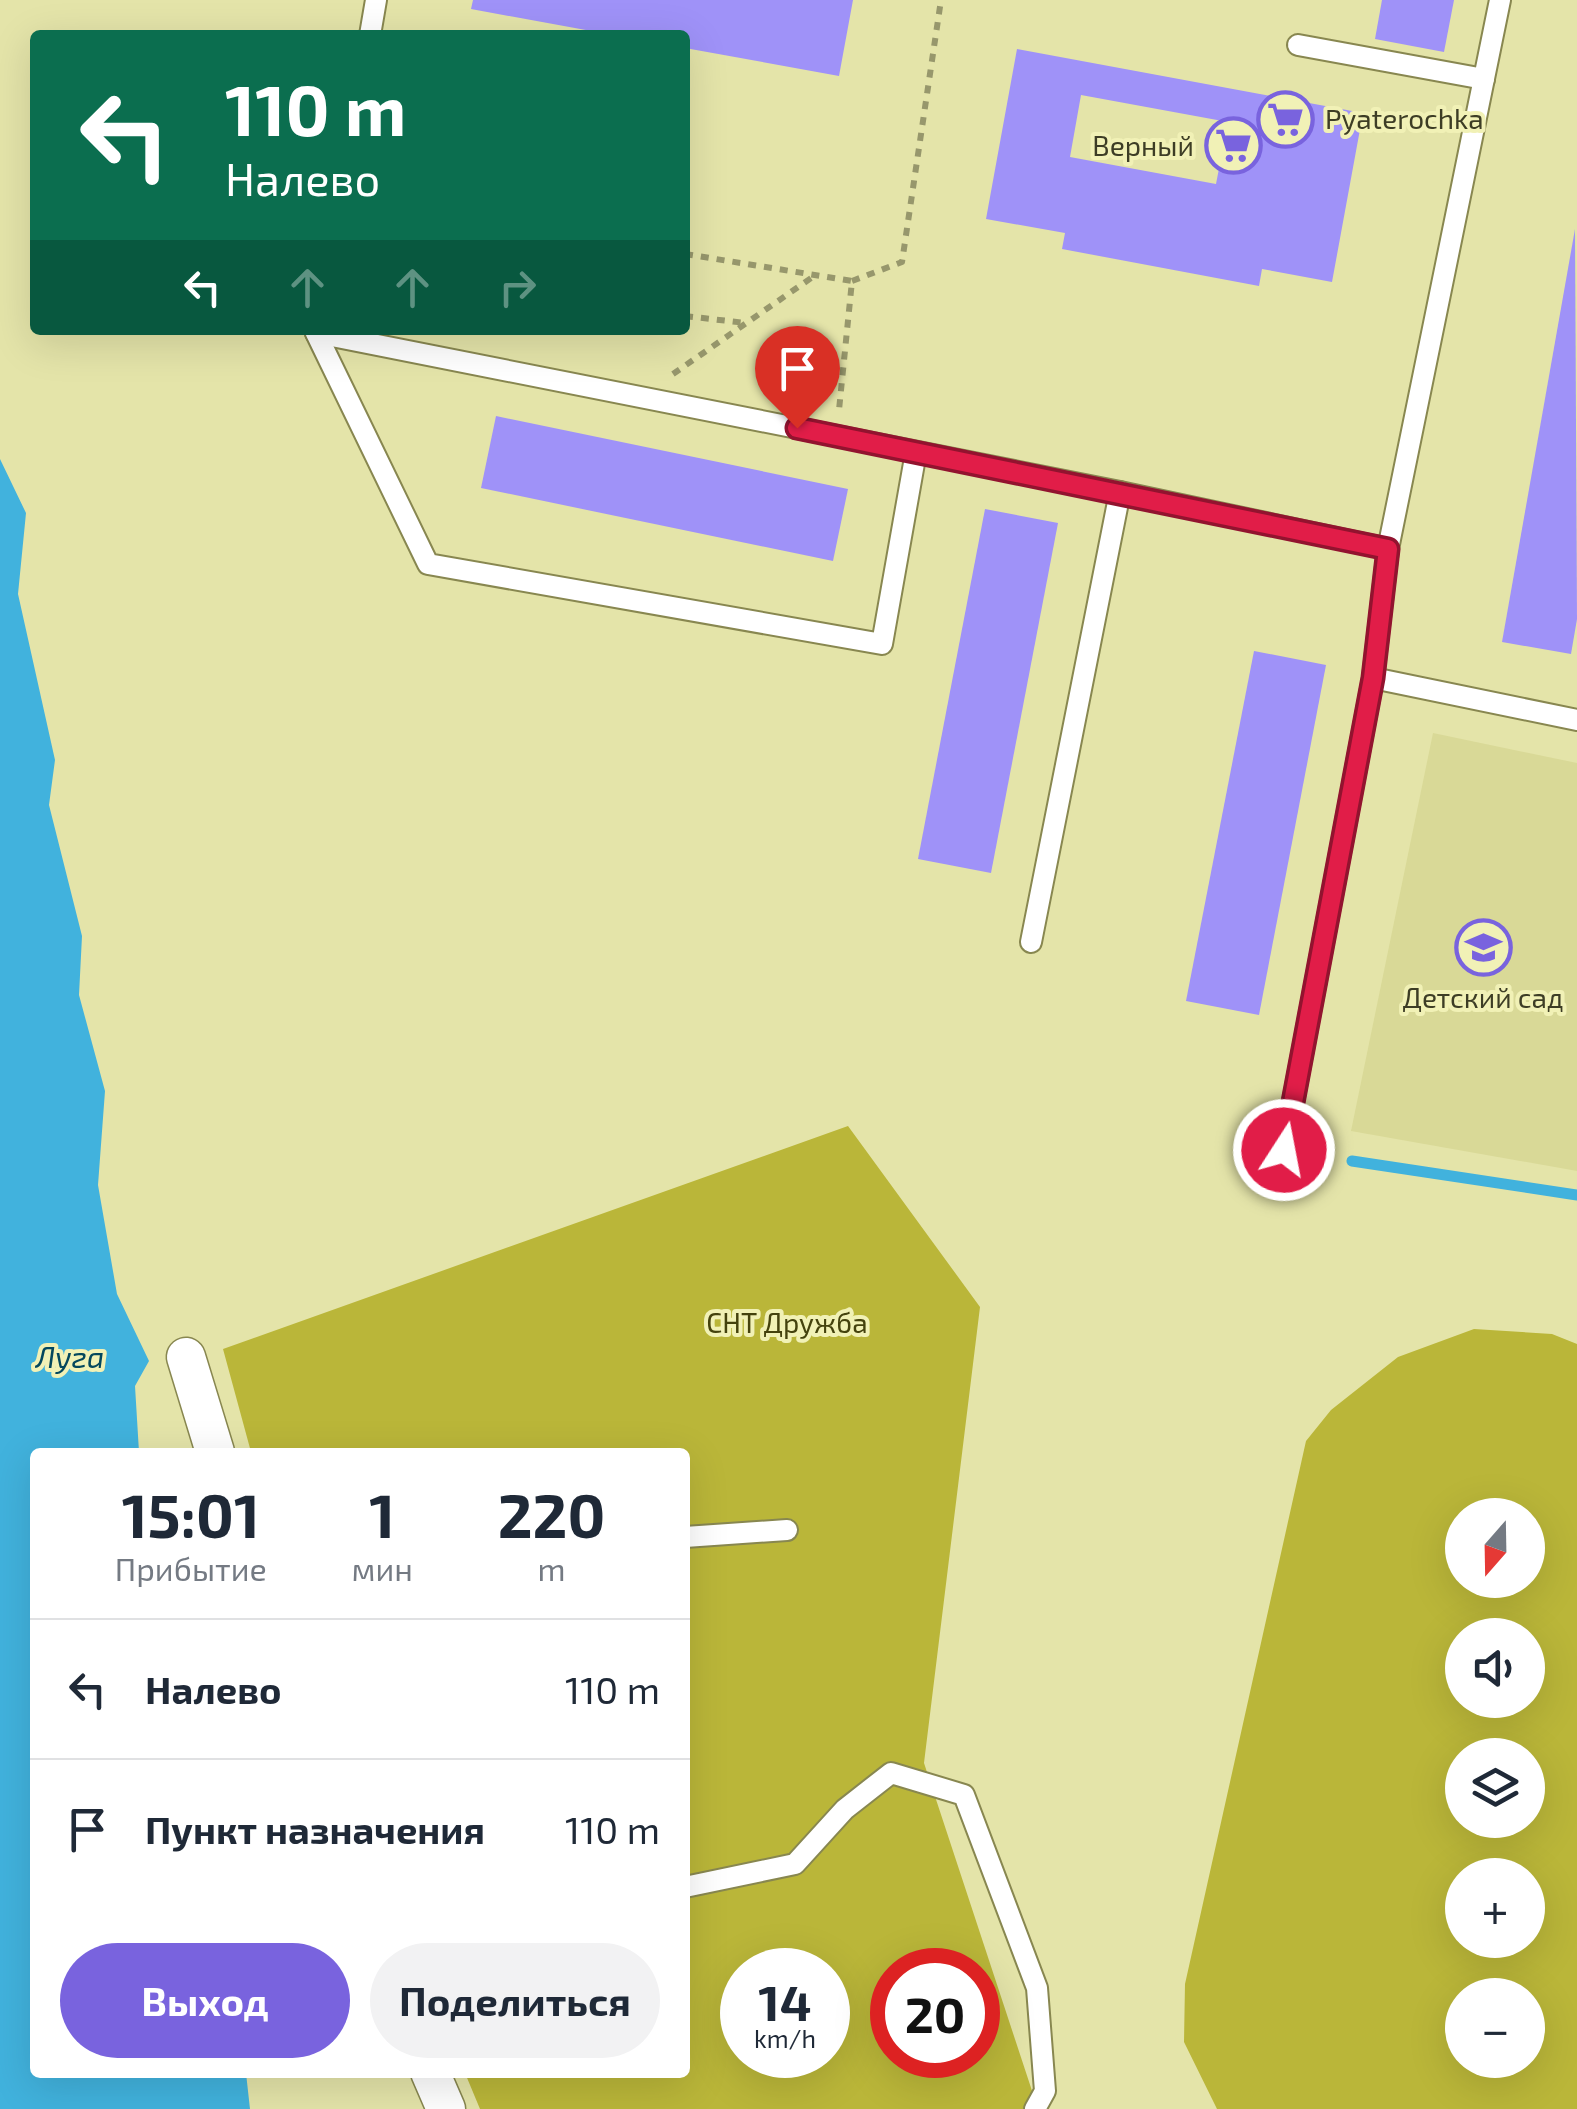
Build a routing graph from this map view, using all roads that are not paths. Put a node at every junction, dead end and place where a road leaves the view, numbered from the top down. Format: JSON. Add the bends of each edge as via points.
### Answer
{"nodes":[{"id":1,"x":376,"y":0,"type":"edge"},
{"id":2,"x":1500,"y":0,"type":"edge"},
{"id":3,"x":371,"y":30,"type":"edge"},
{"id":4,"x":1298,"y":45,"type":"dead end"},
{"id":5,"x":1484,"y":80,"type":"junction"},
{"id":6,"x":318,"y":335,"type":"edge"},
{"id":7,"x":336,"y":335,"type":"edge"},
{"id":8,"x":916,"y":452,"type":"junction"},
{"id":9,"x":1120,"y":492,"type":"junction"},
{"id":10,"x":1388,"y":549,"type":"junction"},
{"id":11,"x":1373,"y":678,"type":"junction"},
{"id":12,"x":1577,"y":720,"type":"edge"},
{"id":13,"x":1031,"y":942,"type":"dead end"},
{"id":14,"x":1284,"y":1150,"type":"dead end"},
{"id":15,"x":186,"y":1357,"type":"dead end"},
{"id":16,"x":214,"y":1448,"type":"edge"},
{"id":17,"x":787,"y":1530,"type":"dead end"},
{"id":18,"x":690,"y":1537,"type":"edge"},
{"id":19,"x":690,"y":1887,"type":"edge"},
{"id":20,"x":433,"y":2078,"type":"edge"},
{"id":21,"x":446,"y":2109,"type":"edge"},
{"id":22,"x":1035,"y":2109,"type":"edge"}],
"edges":[{"from":1,"to":3,"type":"lane"},
{"from":2,"to":5,"type":"lane"},
{"from":4,"to":5,"type":"lane"},
{"from":5,"to":10,"type":"lane"},
{"from":6,"to":8,"type":"lane","via":[[428,564],[882,644]]},
{"from":7,"to":8,"type":"lane"},
{"from":8,"to":9,"type":"lane"},
{"from":9,"to":10,"type":"lane"},
{"from":9,"to":13,"type":"lane"},
{"from":10,"to":11,"type":"lane"},
{"from":11,"to":12,"type":"lane"},
{"from":11,"to":14,"type":"lane"},
{"from":15,"to":16,"type":"street"},
{"from":17,"to":18,"type":"lane"},
{"from":19,"to":22,"type":"lane","via":[[795,1864],[845,1810],[892,1773],[964,1794],[1037,1988],[1046,2091]]},
{"from":20,"to":21,"type":"street"}]}
